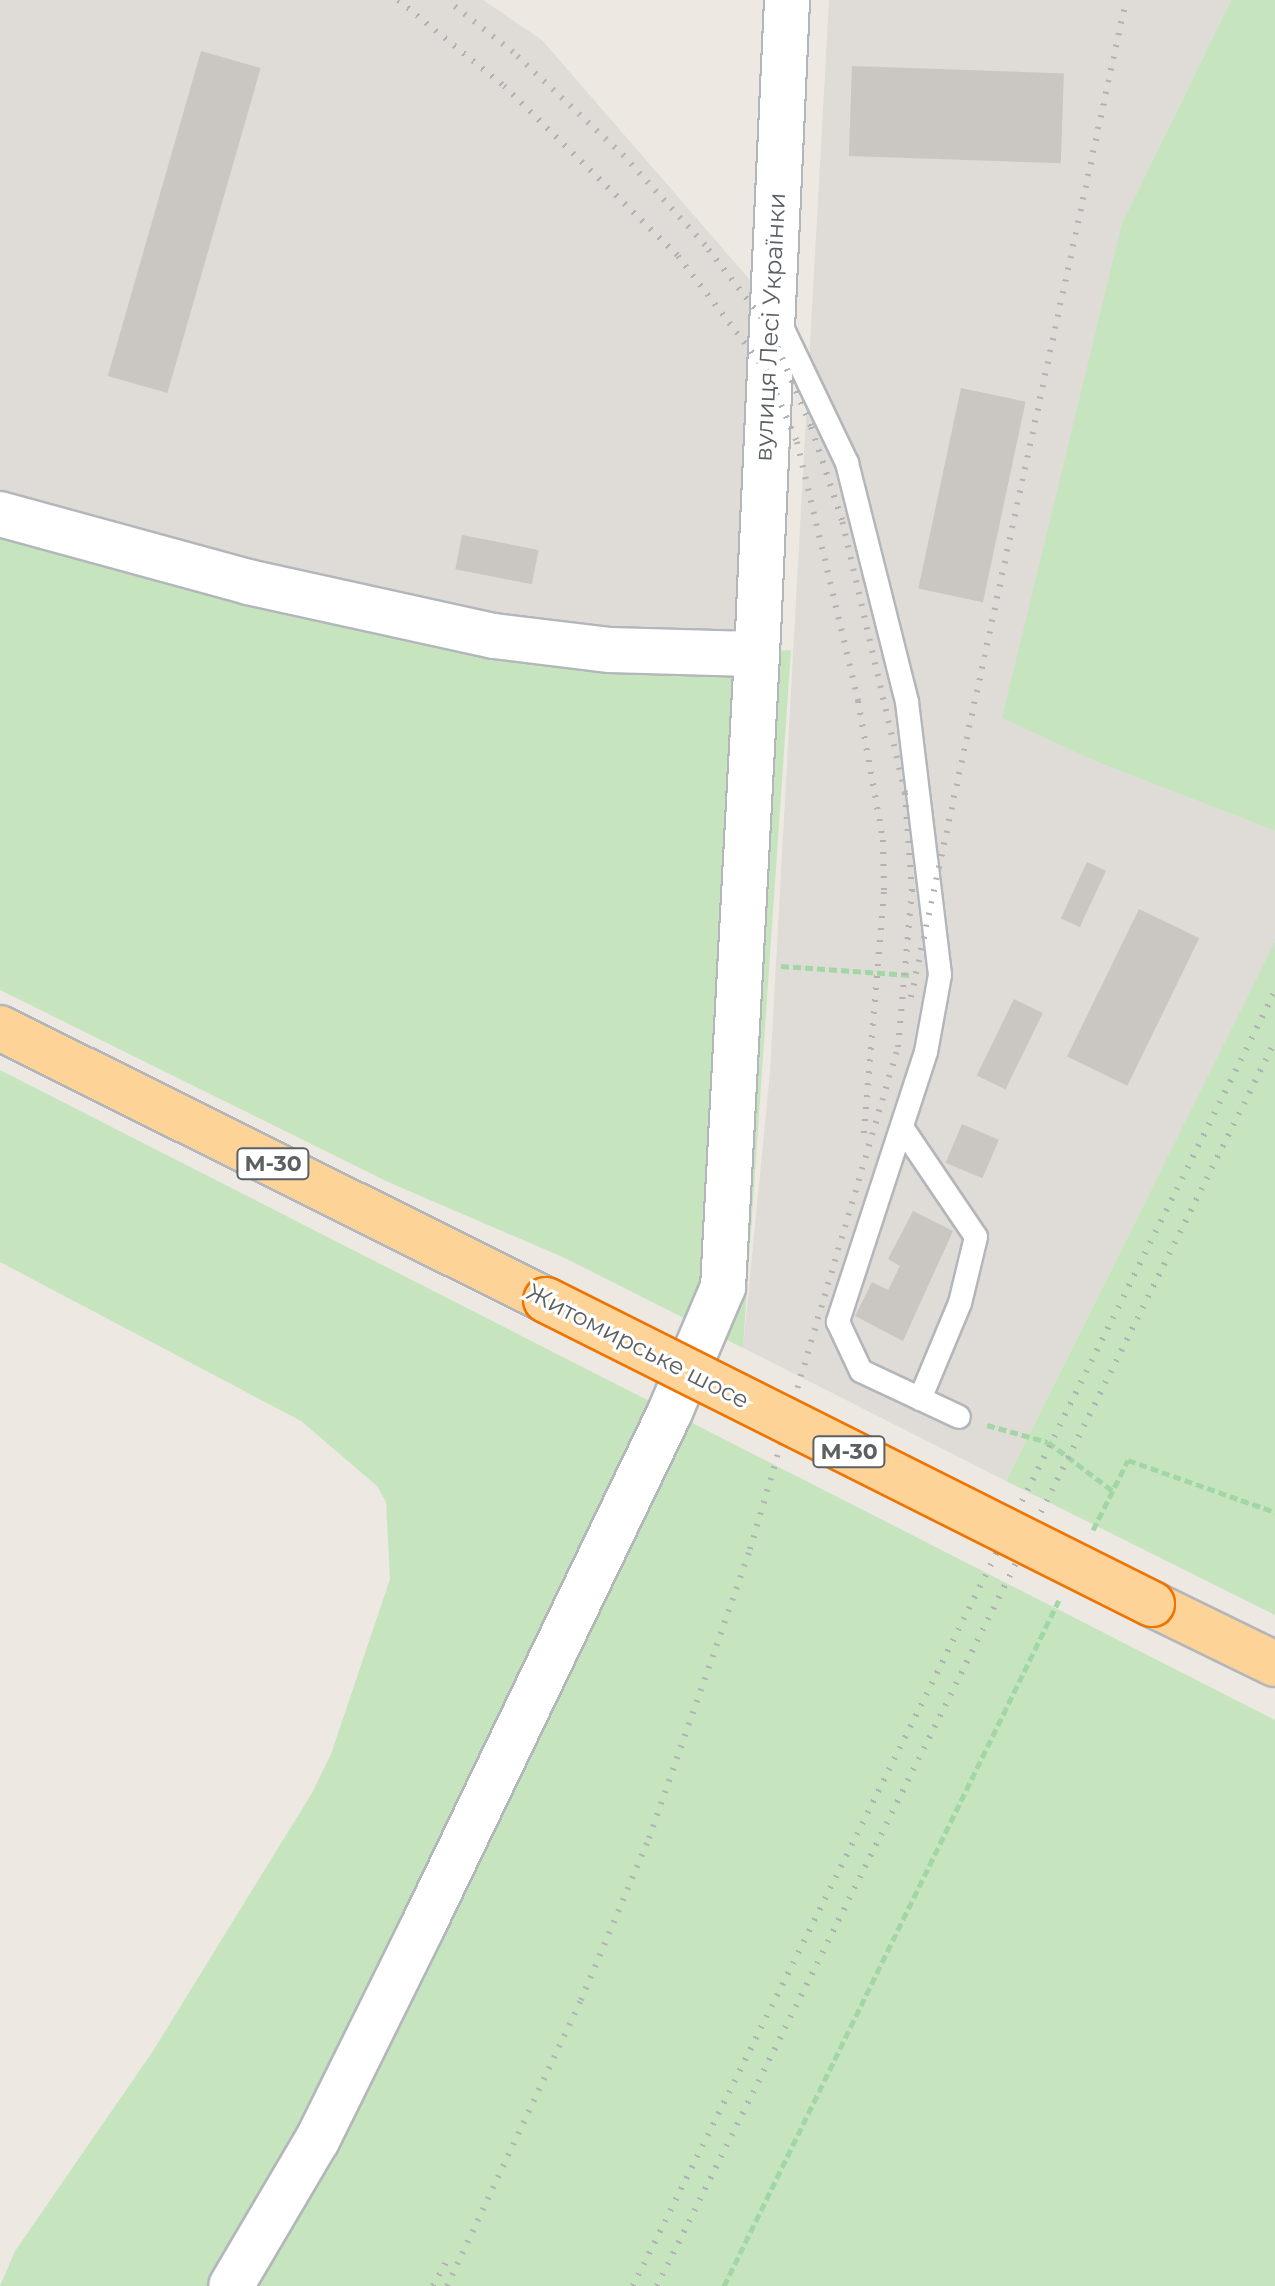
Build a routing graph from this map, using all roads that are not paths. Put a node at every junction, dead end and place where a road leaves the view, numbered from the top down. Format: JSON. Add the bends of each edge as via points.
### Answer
{"nodes":[{"id":1,"x":787,"y":0,"type":"edge"},
{"id":2,"x":770,"y":303,"type":"junction"},
{"id":3,"x":0,"y":514,"type":"edge"},
{"id":4,"x":757,"y":654,"type":"junction"},
{"id":5,"x":0,"y":1028,"type":"edge"},
{"id":6,"x":903,"y":1129,"type":"junction"},
{"id":7,"x":920,"y":1399,"type":"junction"},
{"id":8,"x":959,"y":1417,"type":"road end"},
{"id":9,"x":1275,"y":1664,"type":"edge"},
{"id":10,"x":231,"y":2286,"type":"edge"}],
"edges":[{"from":1,"to":2,"type":"street","name":"вулиця Лесі Українки"},
{"from":2,"to":4,"type":"street","name":"вулиця Лесі Українки"},
{"from":2,"to":6,"type":"lane","via":[[847,463],[907,702],[940,975],[926,1052]]},
{"from":3,"to":4,"type":"street","via":[[248,582],[494,636],[610,650]]},
{"from":4,"to":10,"type":"street","name":"вулиця Лесі Українки","via":[[723,1287],[670,1412],[422,1928],[317,2140]]},
{"from":5,"to":9,"type":"highway","name":"Житомирське шосе","number":"М-30","bridge":true},
{"from":6,"to":7,"type":"lane","via":[[976,1237],[960,1303]]},
{"from":6,"to":7,"type":"lane","via":[[838,1322],[861,1371]]},
{"from":7,"to":8,"type":"lane"}]}
